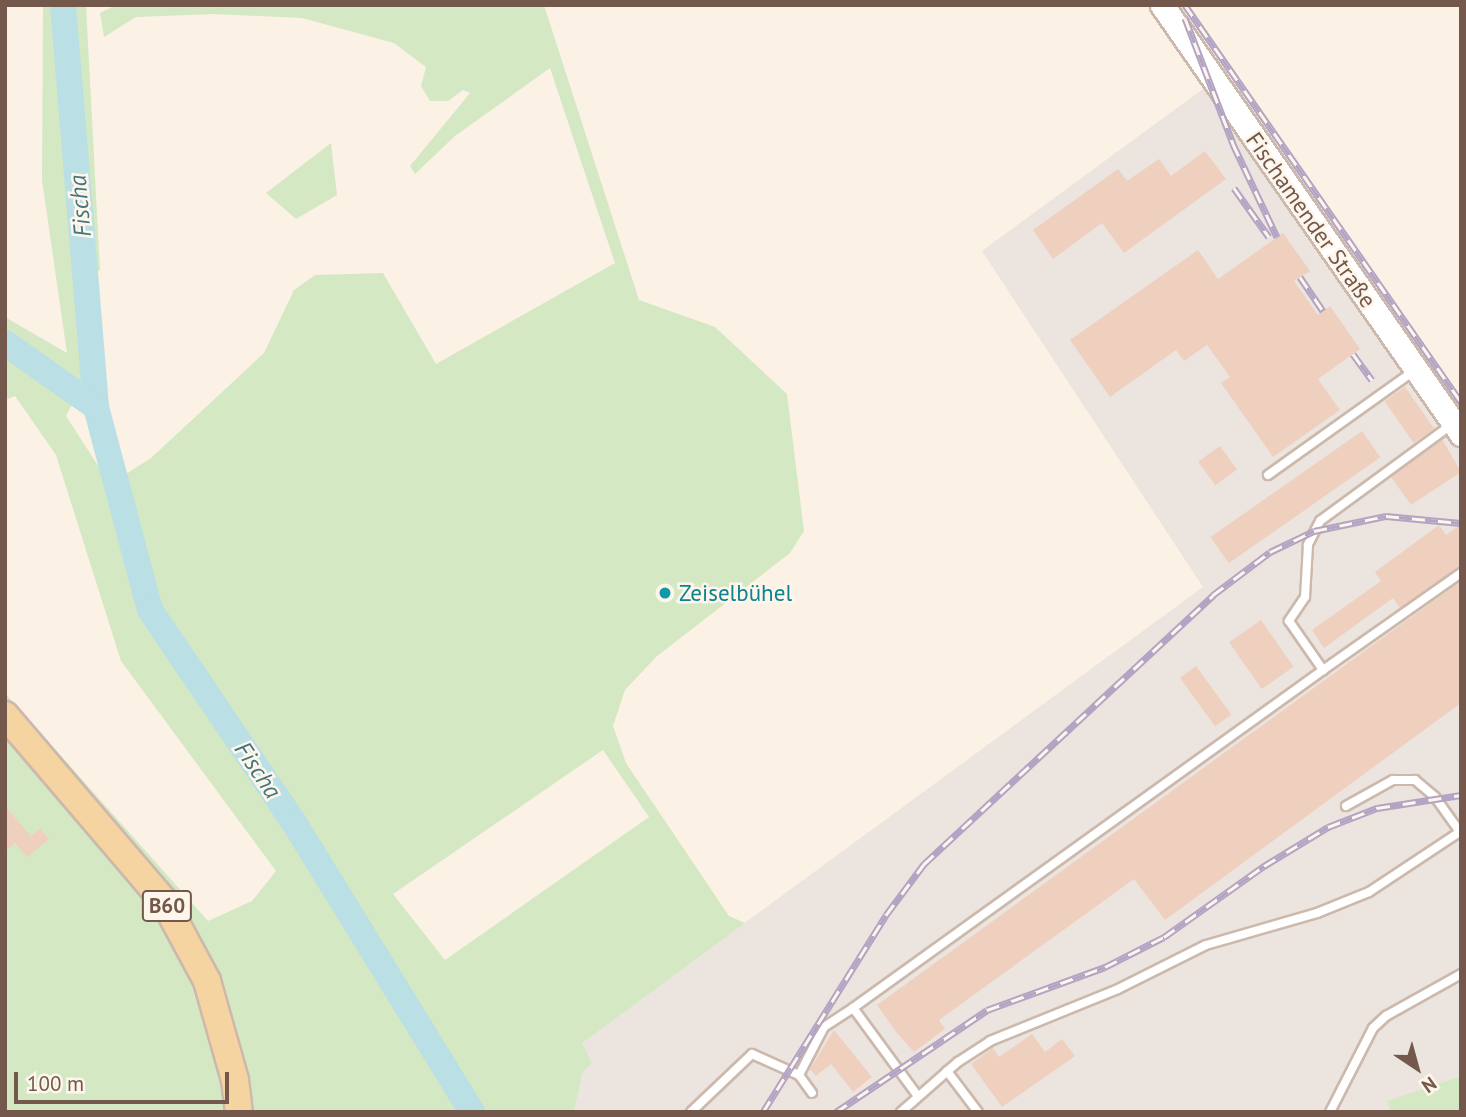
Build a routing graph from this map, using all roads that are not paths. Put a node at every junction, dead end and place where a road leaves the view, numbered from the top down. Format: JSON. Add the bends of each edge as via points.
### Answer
{"nodes":[{"id":1,"x":1162,"y":5,"type":"edge"},
{"id":2,"x":1416,"y":370,"type":"junction"},
{"id":3,"x":1457,"y":429,"type":"edge"},
{"id":4,"x":1268,"y":475,"type":"dead end"},
{"id":5,"x":1461,"y":573,"type":"edge"},
{"id":6,"x":1323,"y":670,"type":"junction"},
{"id":7,"x":5,"y":715,"type":"edge"},
{"id":8,"x":1346,"y":806,"type":"dead end"},
{"id":9,"x":1460,"y":831,"type":"edge"},
{"id":10,"x":1461,"y":974,"type":"edge"},
{"id":11,"x":853,"y":1008,"type":"junction"},
{"id":12,"x":947,"y":1071,"type":"junction"},
{"id":13,"x":799,"y":1075,"type":"junction"},
{"id":14,"x":812,"y":1093,"type":"dead end"},
{"id":15,"x":918,"y":1096,"type":"junction"},
{"id":16,"x":239,"y":1112,"type":"edge"},
{"id":17,"x":691,"y":1112,"type":"edge"},
{"id":18,"x":901,"y":1112,"type":"edge"},
{"id":19,"x":978,"y":1112,"type":"edge"},
{"id":20,"x":1330,"y":1112,"type":"edge"}],
"edges":[{"from":1,"to":2,"type":"main road","name":"Fischamender Straße"},
{"from":2,"to":3,"type":"main road","name":"Fischamender Straße"},
{"from":2,"to":4,"type":"lane"},
{"from":3,"to":6,"type":"lane","via":[[1328,514],[1314,531],[1308,545],[1305,597],[1289,621]]},
{"from":5,"to":6,"type":"lane"},
{"from":6,"to":11,"type":"lane"},
{"from":7,"to":16,"type":"main road","number":"B60","via":[[164,901],[207,981],[236,1080]]},
{"from":8,"to":9,"type":"lane","via":[[1394,780],[1415,779]]},
{"from":9,"to":12,"type":"lane","via":[[1369,892],[1317,913],[1206,945],[1118,989],[990,1041]]},
{"from":10,"to":20,"type":"lane","via":[[1373,1028]]},
{"from":11,"to":13,"type":"lane","via":[[824,1027]]},
{"from":11,"to":15,"type":"lane"},
{"from":12,"to":15,"type":"lane"},
{"from":12,"to":19,"type":"lane"},
{"from":13,"to":14,"type":"lane"},
{"from":13,"to":17,"type":"lane","via":[[752,1054]]},
{"from":15,"to":18,"type":"lane"}]}
